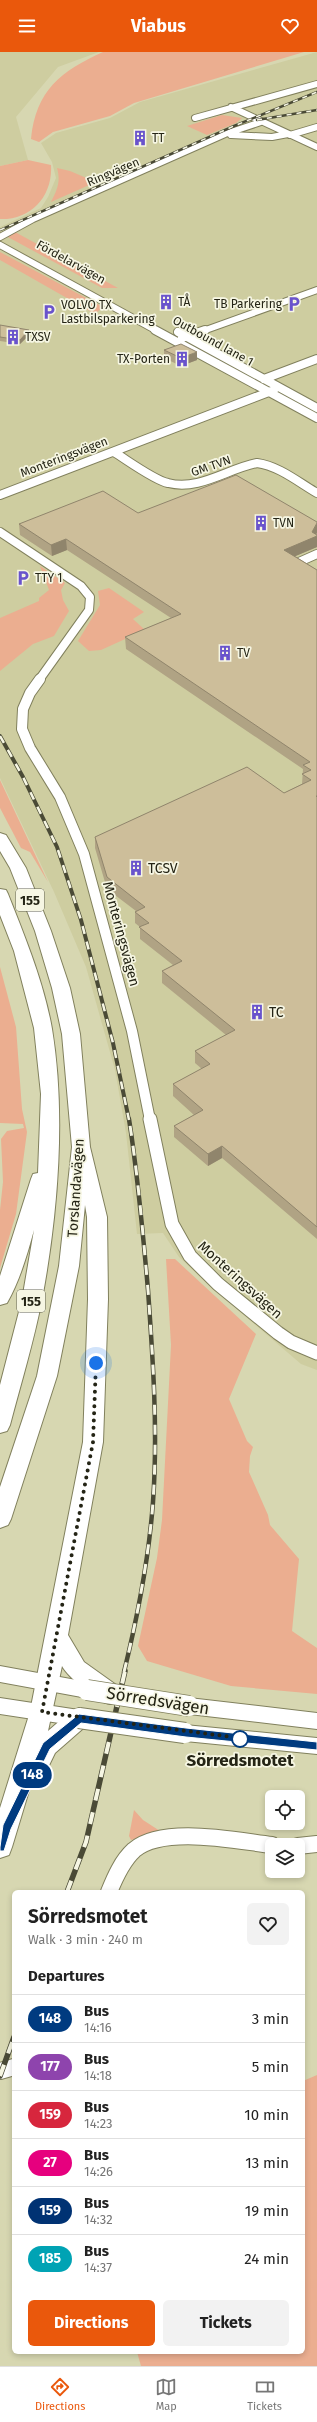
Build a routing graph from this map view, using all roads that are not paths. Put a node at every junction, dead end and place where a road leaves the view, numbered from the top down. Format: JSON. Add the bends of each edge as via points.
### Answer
{"nodes":[{"id":1,"x":317,"y":84,"type":"edge"},
{"id":2,"x":231,"y":107,"type":"junction"},
{"id":3,"x":195,"y":118,"type":"dead end"},
{"id":4,"x":261,"y":122,"type":"junction"},
{"id":5,"x":317,"y":127,"type":"edge"},
{"id":6,"x":289,"y":134,"type":"junction"},
{"id":7,"x":220,"y":137,"type":"junction"},
{"id":8,"x":317,"y":147,"type":"edge"},
{"id":9,"x":0,"y":237,"type":"edge"},
{"id":10,"x":0,"y":244,"type":"edge"},
{"id":11,"x":317,"y":290,"type":"edge"},
{"id":12,"x":101,"y":299,"type":"junction"},
{"id":13,"x":112,"y":316,"type":"dead end"},
{"id":14,"x":141,"y":320,"type":"junction"},
{"id":15,"x":130,"y":326,"type":"dead end"},
{"id":16,"x":172,"y":329,"type":"dead end"},
{"id":17,"x":179,"y":339,"type":"junction"},
{"id":18,"x":317,"y":360,"type":"edge"},
{"id":19,"x":264,"y":379,"type":"junction"},
{"id":20,"x":272,"y":391,"type":"junction"},
{"id":21,"x":317,"y":408,"type":"edge"},
{"id":22,"x":317,"y":418,"type":"edge"},
{"id":23,"x":114,"y":452,"type":"junction"},
{"id":24,"x":317,"y":493,"type":"edge"},
{"id":25,"x":0,"y":495,"type":"edge"},
{"id":26,"x":0,"y":532,"type":"edge"},
{"id":27,"x":317,"y":554,"type":"edge"},
{"id":28,"x":311,"y":569,"type":"edge"},
{"id":29,"x":0,"y":838,"type":"edge"},
{"id":30,"x":0,"y":894,"type":"edge"},
{"id":31,"x":81,"y":1147,"type":"junction"},
{"id":32,"x":48,"y":1151,"type":"junction"},
{"id":33,"x":0,"y":1298,"type":"edge"},
{"id":34,"x":317,"y":1353,"type":"edge"},
{"id":35,"x":0,"y":1425,"type":"edge"},
{"id":36,"x":0,"y":1519,"type":"edge"},
{"id":37,"x":56,"y":1635,"type":"junction"},
{"id":38,"x":0,"y":1674,"type":"edge"},
{"id":39,"x":48,"y":1681,"type":"junction"},
{"id":40,"x":112,"y":1694,"type":"junction"},
{"id":41,"x":0,"y":1706,"type":"edge"},
{"id":42,"x":42,"y":1712,"type":"junction"},
{"id":43,"x":79,"y":1718,"type":"junction"},
{"id":44,"x":317,"y":1721,"type":"edge"},
{"id":45,"x":317,"y":1746,"type":"edge"},
{"id":46,"x":3,"y":1838,"type":"edge"},
{"id":47,"x":265,"y":1844,"type":"edge"},
{"id":48,"x":317,"y":1844,"type":"edge"},
{"id":49,"x":305,"y":1845,"type":"edge"},
{"id":50,"x":110,"y":1890,"type":"edge"},
{"id":51,"x":12,"y":2068,"type":"edge"},
{"id":52,"x":0,"y":2071,"type":"edge"}],
"edges":[{"from":1,"to":2,"type":"street"},
{"from":2,"to":3,"type":"street"},
{"from":2,"to":4,"type":"street"},
{"from":4,"to":6,"type":"street"},
{"from":4,"to":7,"type":"street","name":"Ringvägen"},
{"from":5,"to":6,"type":"street","name":"Ringvägen"},
{"from":6,"to":7,"type":"street","name":"Ringvägen","via":[[272,137],[249,134]]},
{"from":6,"to":8,"type":"street"},
{"from":7,"to":9,"type":"street","name":"Ringvägen"},
{"from":9,"to":14,"type":"street","name":"Fördelarvägen","via":[[127,305]]},
{"from":10,"to":12,"type":"street","name":"Fördelarvägen"},
{"from":11,"to":17,"type":"street"},
{"from":12,"to":13,"type":"street","name":"Fördelarvägen","via":[[102,304],[115,311],[116,314]]},
{"from":12,"to":14,"type":"street","name":"Fördelarvägen"},
{"from":14,"to":15,"type":"street","name":"Fördelarvägen"},
{"from":14,"to":17,"type":"street"},
{"from":14,"to":17,"type":"street","name":"Outbound lane 1"},
{"from":14,"to":17,"type":"street","name":"Fördelarvägen","via":[[156,330]]},
{"from":16,"to":17,"type":"street"},
{"from":17,"to":19,"type":"street"},
{"from":17,"to":20,"type":"street"},
{"from":18,"to":19,"type":"street"},
{"from":19,"to":20,"type":"street"},
{"from":20,"to":21,"type":"street"},
{"from":20,"to":22,"type":"street"},
{"from":20,"to":23,"type":"street","name":"Monteringsvägen"},
{"from":23,"to":24,"type":"street","name":"GM TVN","via":[[175,486],[195,485],[249,465],[265,463]]},
{"from":23,"to":25,"type":"street","name":"Monteringsvägen"},
{"from":26,"to":34,"type":"street","name":"Monteringsvägen","via":[[81,586],[90,597],[89,610],[30,693],[23,709],[22,729],[30,748],[60,797],[84,854],[132,1031],[176,1237],[189,1256],[278,1333],[291,1342]]},
{"from":27,"to":28,"type":"street","via":[[299,562]]},
{"from":29,"to":31,"type":"main road","name":"Torslandavägen","number":"155","via":[[18,868],[43,931],[61,988],[72,1046]]},
{"from":30,"to":32,"type":"main road","name":"Torslandavägen","number":"155","via":[[22,951],[43,1028],[50,1094]]},
{"from":31,"to":36,"type":"main road","name":"Torslandavägen","number":"155","via":[[69,1266],[47,1376]]},
{"from":31,"to":37,"type":"main road","via":[[97,1217],[98,1300],[93,1442]]},
{"from":32,"to":33,"type":"main road","via":[[24,1235]]},
{"from":32,"to":35,"type":"main road","name":"Torslandavägen","number":"155","via":[[46,1216],[32,1300]]},
{"from":37,"to":39,"type":"main road"},
{"from":37,"to":40,"type":"main road","via":[[76,1669]]},
{"from":38,"to":39,"type":"street","name":"Sörredsvägen"},
{"from":39,"to":40,"type":"street","name":"Sörredsvägen","bridge":true},
{"from":39,"to":42,"type":"main road"},
{"from":40,"to":44,"type":"street","name":"Sörredsvägen","bridge":true},
{"from":41,"to":42,"type":"street","name":"Sörredsvägen"},
{"from":42,"to":43,"type":"street","name":"Sörredsvägen"},
{"from":42,"to":46,"type":"main road"},
{"from":43,"to":45,"type":"street","name":"Sörredsvägen","bridge":true,"via":[[186,1733]]},
{"from":43,"to":46,"type":"main road","via":[[47,1746]]},
{"from":47,"to":50,"type":"street","via":[[177,1837],[158,1839],[142,1844],[129,1855]]},
{"from":48,"to":49,"type":"street"},
{"from":51,"to":52,"type":"street"}]}
